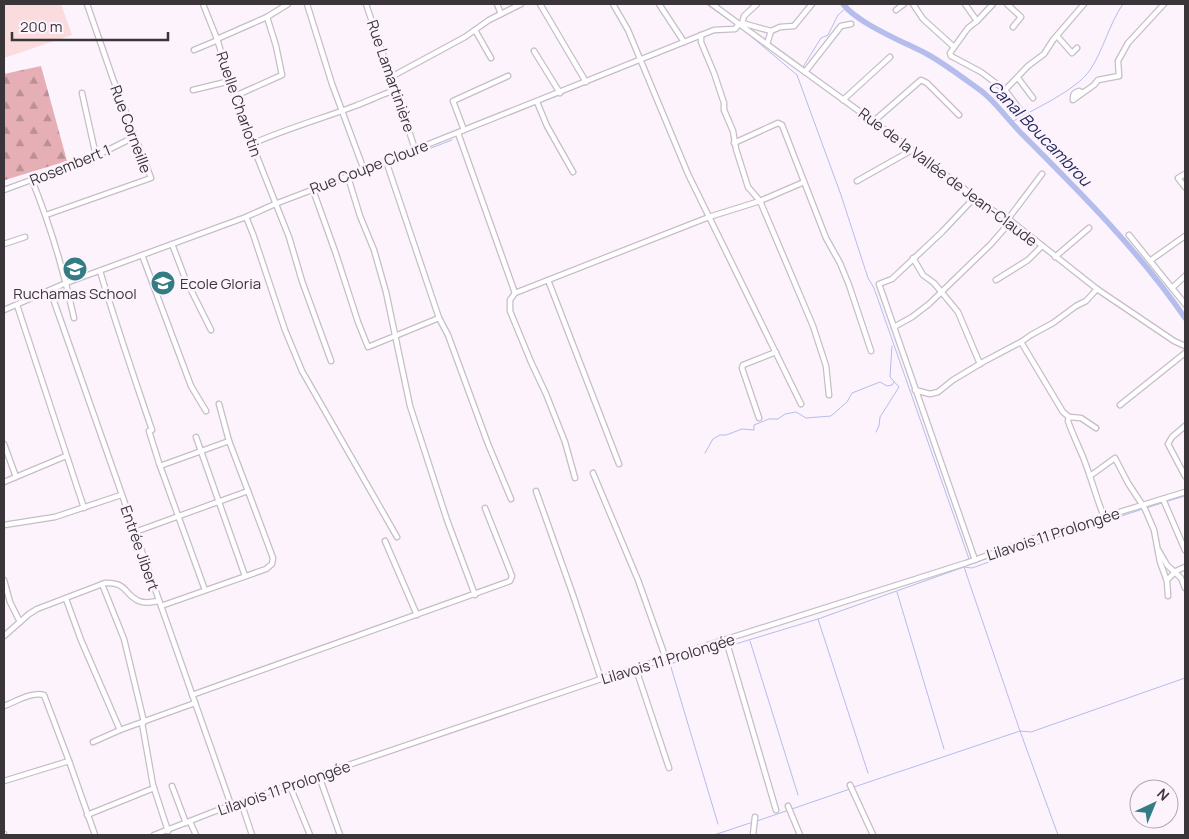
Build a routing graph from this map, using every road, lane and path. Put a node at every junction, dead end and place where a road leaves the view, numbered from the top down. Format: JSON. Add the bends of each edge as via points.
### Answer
{"nodes":[{"id":1,"x":87,"y":4,"type":"edge"},
{"id":2,"x":288,"y":4,"type":"edge"},
{"id":3,"x":307,"y":4,"type":"edge"},
{"id":4,"x":366,"y":4,"type":"edge"},
{"id":5,"x":496,"y":4,"type":"edge"},
{"id":6,"x":521,"y":4,"type":"edge"},
{"id":7,"x":540,"y":4,"type":"edge"},
{"id":8,"x":613,"y":4,"type":"edge"},
{"id":9,"x":659,"y":4,"type":"edge"},
{"id":10,"x":712,"y":4,"type":"edge"},
{"id":11,"x":757,"y":4,"type":"edge"},
{"id":12,"x":812,"y":4,"type":"edge"},
{"id":13,"x":904,"y":4,"type":"edge"},
{"id":14,"x":912,"y":4,"type":"edge"},
{"id":15,"x":965,"y":4,"type":"edge"},
{"id":16,"x":993,"y":4,"type":"edge"},
{"id":17,"x":1007,"y":4,"type":"edge"},
{"id":18,"x":1084,"y":4,"type":"edge"},
{"id":19,"x":1164,"y":4,"type":"edge"},
{"id":20,"x":205,"y":5,"type":"edge"},
{"id":21,"x":896,"y":10,"type":"dead end"},
{"id":22,"x":501,"y":14,"type":"junction"},
{"id":23,"x":267,"y":17,"type":"junction"},
{"id":24,"x":977,"y":21,"type":"junction"},
{"id":25,"x":851,"y":24,"type":"dead end"},
{"id":26,"x":739,"y":25,"type":"junction"},
{"id":27,"x":1012,"y":27,"type":"dead end"},
{"id":28,"x":475,"y":30,"type":"junction"},
{"id":29,"x":771,"y":31,"type":"junction"},
{"id":30,"x":701,"y":35,"type":"junction"},
{"id":31,"x":1057,"y":36,"type":"junction"},
{"id":32,"x":217,"y":40,"type":"junction"},
{"id":33,"x":684,"y":42,"type":"junction"},
{"id":34,"x":767,"y":44,"type":"junction"},
{"id":35,"x":954,"y":47,"type":"junction"},
{"id":36,"x":1077,"y":48,"type":"dead end"},
{"id":37,"x":194,"y":50,"type":"dead end"},
{"id":38,"x":534,"y":51,"type":"dead end"},
{"id":39,"x":890,"y":57,"type":"dead end"},
{"id":40,"x":491,"y":58,"type":"dead end"},
{"id":41,"x":641,"y":60,"type":"junction"},
{"id":42,"x":806,"y":72,"type":"junction"},
{"id":43,"x":508,"y":76,"type":"dead end"},
{"id":44,"x":390,"y":78,"type":"junction"},
{"id":45,"x":1018,"y":78,"type":"junction"},
{"id":46,"x":230,"y":81,"type":"junction"},
{"id":47,"x":586,"y":82,"type":"junction"},
{"id":48,"x":192,"y":90,"type":"dead end"},
{"id":49,"x":395,"y":90,"type":"junction"},
{"id":50,"x":1005,"y":90,"type":"junction"},
{"id":51,"x":82,"y":93,"type":"dead end"},
{"id":52,"x":560,"y":93,"type":"junction"},
{"id":53,"x":1083,"y":93,"type":"dead end"},
{"id":54,"x":235,"y":96,"type":"junction"},
{"id":55,"x":1033,"y":98,"type":"dead end"},
{"id":56,"x":843,"y":100,"type":"junction"},
{"id":57,"x":537,"y":102,"type":"junction"},
{"id":58,"x":341,"y":110,"type":"junction"},
{"id":59,"x":1021,"y":111,"type":"dead end"},
{"id":60,"x":958,"y":115,"type":"dead end"},
{"id":61,"x":874,"y":121,"type":"junction"},
{"id":62,"x":464,"y":130,"type":"junction"},
{"id":63,"x":458,"y":132,"type":"junction"},
{"id":64,"x":134,"y":137,"type":"junction"},
{"id":65,"x":734,"y":143,"type":"junction"},
{"id":66,"x":252,"y":144,"type":"junction"},
{"id":67,"x":416,"y":149,"type":"junction"},
{"id":68,"x":912,"y":150,"type":"junction"},
{"id":69,"x":96,"y":156,"type":"junction"},
{"id":70,"x":386,"y":161,"type":"junction"},
{"id":71,"x":364,"y":170,"type":"junction"},
{"id":72,"x":572,"y":172,"type":"dead end"},
{"id":73,"x":1042,"y":174,"type":"dead end"},
{"id":74,"x":1185,"y":174,"type":"edge"},
{"id":75,"x":348,"y":177,"type":"junction"},
{"id":76,"x":32,"y":180,"type":"junction"},
{"id":77,"x":804,"y":182,"type":"junction"},
{"id":78,"x":856,"y":182,"type":"dead end"},
{"id":79,"x":1185,"y":187,"type":"edge"},
{"id":80,"x":4,"y":190,"type":"edge"},
{"id":81,"x":313,"y":190,"type":"junction"},
{"id":82,"x":975,"y":197,"type":"junction"},
{"id":83,"x":760,"y":201,"type":"junction"},
{"id":84,"x":276,"y":204,"type":"junction"},
{"id":85,"x":46,"y":215,"type":"junction"},
{"id":86,"x":246,"y":217,"type":"junction"},
{"id":87,"x":709,"y":217,"type":"junction"},
{"id":88,"x":1009,"y":220,"type":"junction"},
{"id":89,"x":1090,"y":228,"type":"dead end"},
{"id":90,"x":1129,"y":234,"type":"dead end"},
{"id":91,"x":1185,"y":236,"type":"edge"},
{"id":92,"x":26,"y":237,"type":"dead end"},
{"id":93,"x":4,"y":244,"type":"edge"},
{"id":94,"x":172,"y":244,"type":"junction"},
{"id":95,"x":1042,"y":246,"type":"junction"},
{"id":96,"x":142,"y":255,"type":"junction"},
{"id":97,"x":1055,"y":257,"type":"junction"},
{"id":98,"x":913,"y":258,"type":"junction"},
{"id":99,"x":1151,"y":260,"type":"junction"},
{"id":100,"x":100,"y":271,"type":"junction"},
{"id":101,"x":1185,"y":276,"type":"edge"},
{"id":102,"x":548,"y":280,"type":"junction"},
{"id":103,"x":996,"y":280,"type":"dead end"},
{"id":104,"x":66,"y":283,"type":"junction"},
{"id":105,"x":1172,"y":288,"type":"junction"},
{"id":106,"x":1098,"y":289,"type":"junction"},
{"id":107,"x":50,"y":290,"type":"junction"},
{"id":108,"x":940,"y":292,"type":"junction"},
{"id":109,"x":516,"y":293,"type":"junction"},
{"id":110,"x":1185,"y":304,"type":"edge"},
{"id":111,"x":17,"y":305,"type":"junction"},
{"id":112,"x":4,"y":310,"type":"edge"},
{"id":113,"x":74,"y":318,"type":"dead end"},
{"id":114,"x":439,"y":318,"type":"junction"},
{"id":115,"x":894,"y":327,"type":"junction"},
{"id":116,"x":211,"y":330,"type":"dead end"},
{"id":117,"x":395,"y":334,"type":"junction"},
{"id":118,"x":1021,"y":342,"type":"junction"},
{"id":119,"x":1185,"y":346,"type":"edge"},
{"id":120,"x":871,"y":351,"type":"dead end"},
{"id":121,"x":776,"y":352,"type":"junction"},
{"id":122,"x":1185,"y":353,"type":"edge"},
{"id":123,"x":331,"y":361,"type":"dead end"},
{"id":124,"x":980,"y":364,"type":"junction"},
{"id":125,"x":915,"y":390,"type":"junction"},
{"id":126,"x":829,"y":395,"type":"dead end"},
{"id":127,"x":219,"y":404,"type":"dead end"},
{"id":128,"x":801,"y":404,"type":"dead end"},
{"id":129,"x":1120,"y":406,"type":"dead end"},
{"id":130,"x":206,"y":411,"type":"dead end"},
{"id":131,"x":1069,"y":417,"type":"junction"},
{"id":132,"x":759,"y":418,"type":"dead end"},
{"id":133,"x":1185,"y":426,"type":"edge"},
{"id":134,"x":1096,"y":428,"type":"dead end"},
{"id":135,"x":196,"y":436,"type":"dead end"},
{"id":136,"x":229,"y":441,"type":"junction"},
{"id":137,"x":4,"y":444,"type":"edge"},
{"id":138,"x":201,"y":451,"type":"junction"},
{"id":139,"x":66,"y":456,"type":"junction"},
{"id":140,"x":619,"y":464,"type":"dead end"},
{"id":141,"x":160,"y":466,"type":"junction"},
{"id":142,"x":593,"y":473,"type":"dead end"},
{"id":143,"x":1090,"y":476,"type":"junction"},
{"id":144,"x":1185,"y":476,"type":"edge"},
{"id":145,"x":16,"y":477,"type":"junction"},
{"id":146,"x":575,"y":478,"type":"dead end"},
{"id":147,"x":4,"y":482,"type":"edge"},
{"id":148,"x":248,"y":491,"type":"junction"},
{"id":149,"x":536,"y":491,"type":"dead end"},
{"id":150,"x":1185,"y":492,"type":"edge"},
{"id":151,"x":121,"y":495,"type":"junction"},
{"id":152,"x":511,"y":499,"type":"dead end"},
{"id":153,"x":1163,"y":499,"type":"junction"},
{"id":154,"x":218,"y":502,"type":"junction"},
{"id":155,"x":1143,"y":505,"type":"junction"},
{"id":156,"x":84,"y":508,"type":"junction"},
{"id":157,"x":485,"y":508,"type":"dead end"},
{"id":158,"x":178,"y":516,"type":"junction"},
{"id":159,"x":1104,"y":517,"type":"junction"},
{"id":160,"x":4,"y":525,"type":"edge"},
{"id":161,"x":135,"y":532,"type":"junction"},
{"id":162,"x":396,"y":537,"type":"dead end"},
{"id":163,"x":385,"y":541,"type":"dead end"},
{"id":164,"x":1157,"y":548,"type":"junction"},
{"id":165,"x":1185,"y":550,"type":"edge"},
{"id":166,"x":975,"y":560,"type":"junction"},
{"id":167,"x":1185,"y":567,"type":"edge"},
{"id":168,"x":1175,"y":572,"type":"junction"},
{"id":169,"x":245,"y":576,"type":"junction"},
{"id":170,"x":1166,"y":579,"type":"junction"},
{"id":171,"x":4,"y":580,"type":"edge"},
{"id":172,"x":102,"y":584,"type":"junction"},
{"id":173,"x":1185,"y":588,"type":"edge"},
{"id":174,"x":205,"y":590,"type":"junction"},
{"id":175,"x":475,"y":595,"type":"junction"},
{"id":176,"x":1168,"y":596,"type":"dead end"},
{"id":177,"x":66,"y":599,"type":"junction"},
{"id":178,"x":160,"y":604,"type":"junction"},
{"id":179,"x":417,"y":615,"type":"junction"},
{"id":180,"x":20,"y":622,"type":"junction"},
{"id":181,"x":4,"y":636,"type":"edge"},
{"id":182,"x":726,"y":640,"type":"junction"},
{"id":183,"x":666,"y":660,"type":"junction"},
{"id":184,"x":636,"y":669,"type":"junction"},
{"id":185,"x":601,"y":680,"type":"junction"},
{"id":186,"x":192,"y":696,"type":"junction"},
{"id":187,"x":195,"y":703,"type":"junction"},
{"id":188,"x":4,"y":706,"type":"edge"},
{"id":189,"x":143,"y":722,"type":"junction"},
{"id":190,"x":120,"y":730,"type":"junction"},
{"id":191,"x":93,"y":742,"type":"dead end"},
{"id":192,"x":69,"y":761,"type":"junction"},
{"id":193,"x":669,"y":768,"type":"dead end"},
{"id":194,"x":319,"y":776,"type":"junction"},
{"id":195,"x":4,"y":782,"type":"edge"},
{"id":196,"x":850,"y":785,"type":"dead end"},
{"id":197,"x":172,"y":786,"type":"dead end"},
{"id":198,"x":290,"y":786,"type":"junction"},
{"id":199,"x":154,"y":788,"type":"junction"},
{"id":200,"x":241,"y":802,"type":"junction"},
{"id":201,"x":231,"y":805,"type":"junction"},
{"id":202,"x":788,"y":806,"type":"dead end"},
{"id":203,"x":776,"y":810,"type":"dead end"},
{"id":204,"x":87,"y":815,"type":"junction"},
{"id":205,"x":755,"y":817,"type":"dead end"},
{"id":206,"x":188,"y":823,"type":"junction"},
{"id":207,"x":168,"y":831,"type":"junction"},
{"id":208,"x":95,"y":835,"type":"edge"},
{"id":209,"x":154,"y":835,"type":"edge"},
{"id":210,"x":196,"y":835,"type":"edge"},
{"id":211,"x":252,"y":835,"type":"edge"},
{"id":212,"x":310,"y":835,"type":"edge"},
{"id":213,"x":340,"y":835,"type":"edge"},
{"id":214,"x":753,"y":835,"type":"edge"},
{"id":215,"x":800,"y":835,"type":"edge"},
{"id":216,"x":873,"y":835,"type":"edge"}],
"edges":[{"from":1,"to":64,"type":"street","name":"Rue Corneille"},
{"from":2,"to":23,"type":"street"},
{"from":3,"to":58,"type":"street"},
{"from":4,"to":44,"type":"street","name":"Rue Lamartinière"},
{"from":5,"to":22,"type":"street"},
{"from":6,"to":22,"type":"street"},
{"from":7,"to":47,"type":"street"},
{"from":8,"to":41,"type":"street"},
{"from":9,"to":33,"type":"street"},
{"from":10,"to":26,"type":"street","name":"Rue de la Vallée de Jean-Claude"},
{"from":11,"to":26,"type":"street"},
{"from":12,"to":29,"type":"street","via":[[794,26]]},
{"from":13,"to":21,"type":"street"},
{"from":14,"to":35,"type":"street","via":[[923,19]]},
{"from":15,"to":24,"type":"street"},
{"from":16,"to":24,"type":"street"},
{"from":17,"to":27,"type":"street","via":[[1021,17]]},
{"from":18,"to":31,"type":"street"},
{"from":19,"to":53,"type":"street","via":[[1128,43],[1118,60],[1119,76],[1098,80]]},
{"from":20,"to":32,"type":"street","name":"Ruelle Charlotin"},
{"from":22,"to":28,"type":"street"},
{"from":23,"to":32,"type":"street"},
{"from":23,"to":54,"type":"street","via":[[282,76]]},
{"from":24,"to":35,"type":"street"},
{"from":25,"to":42,"type":"street","via":[[841,26]]},
{"from":26,"to":29,"type":"street"},
{"from":26,"to":30,"type":"street","name":"Rue Coupe Cloure"},
{"from":26,"to":34,"type":"street","name":"Rue de la Vallée de Jean-Claude"},
{"from":28,"to":40,"type":"street"},
{"from":28,"to":44,"type":"street"},
{"from":29,"to":34,"type":"street"},
{"from":30,"to":33,"type":"street","name":"Rue Coupe Cloure"},
{"from":30,"to":65,"type":"street"},
{"from":31,"to":36,"type":"street","via":[[1072,52]]},
{"from":31,"to":45,"type":"street","via":[[1044,54]]},
{"from":32,"to":37,"type":"street"},
{"from":32,"to":46,"type":"street","name":"Ruelle Charlotin"},
{"from":33,"to":41,"type":"street","name":"Rue Coupe Cloure"},
{"from":34,"to":42,"type":"street","name":"Rue de la Vallée de Jean-Claude"},
{"from":35,"to":50,"type":"street","via":[[951,56]]},
{"from":38,"to":52,"type":"street"},
{"from":39,"to":56,"type":"street"},
{"from":41,"to":47,"type":"street","name":"Rue Coupe Cloure"},
{"from":41,"to":87,"type":"street"},
{"from":42,"to":56,"type":"street","name":"Rue de la Vallée de Jean-Claude"},
{"from":43,"to":62,"type":"street","via":[[453,101]]},
{"from":44,"to":49,"type":"street","name":"Rue Lamartinière"},
{"from":45,"to":50,"type":"street"},
{"from":45,"to":55,"type":"street"},
{"from":46,"to":48,"type":"street"},
{"from":46,"to":54,"type":"street","name":"Ruelle Charlotin"},
{"from":47,"to":52,"type":"street","name":"Rue Coupe Cloure"},
{"from":49,"to":58,"type":"street"},
{"from":49,"to":67,"type":"street","name":"Rue Lamartinière"},
{"from":50,"to":59,"type":"street"},
{"from":51,"to":69,"type":"street"},
{"from":52,"to":57,"type":"street","name":"Rue Coupe Cloure"},
{"from":54,"to":66,"type":"street","name":"Ruelle Charlotin"},
{"from":56,"to":61,"type":"street","name":"Rue de la Vallée de Jean-Claude"},
{"from":57,"to":62,"type":"street","name":"Rue Coupe Cloure"},
{"from":57,"to":72,"type":"street"},
{"from":58,"to":66,"type":"street"},
{"from":58,"to":71,"type":"street"},
{"from":60,"to":61,"type":"street","via":[[928,83],[921,80]]},
{"from":61,"to":68,"type":"street","name":"Rue de la Vallée de Jean-Claude"},
{"from":62,"to":63,"type":"street","name":"Rue Coupe Cloure"},
{"from":63,"to":67,"type":"street","name":"Rue Coupe Cloure"},
{"from":63,"to":109,"type":"street"},
{"from":64,"to":69,"type":"street","name":"Rosembert 1"},
{"from":64,"to":85,"type":"street","name":"Rue Corneille","via":[[151,178]]},
{"from":65,"to":77,"type":"street","via":[[780,123]]},
{"from":65,"to":83,"type":"street","via":[[748,187]]},
{"from":66,"to":84,"type":"street","name":"Ruelle Charlotin"},
{"from":67,"to":70,"type":"street","name":"Rue Coupe Cloure"},
{"from":68,"to":78,"type":"street"},
{"from":68,"to":82,"type":"street","name":"Rue de la Vallée de Jean-Claude"},
{"from":69,"to":76,"type":"street","name":"Rosembert 1"},
{"from":70,"to":71,"type":"street","name":"Rue Coupe Cloure"},
{"from":70,"to":114,"type":"street"},
{"from":71,"to":75,"type":"street","name":"Rue Coupe Cloure"},
{"from":73,"to":88,"type":"street"},
{"from":74,"to":79,"type":"street","via":[[1178,178]]},
{"from":75,"to":81,"type":"street","name":"Rue Coupe Cloure"},
{"from":75,"to":117,"type":"street","via":[[374,250]]},
{"from":76,"to":80,"type":"street","name":"Rosembert 1"},
{"from":76,"to":85,"type":"street"},
{"from":77,"to":83,"type":"street"},
{"from":77,"to":120,"type":"street","via":[[826,238],[840,263]]},
{"from":81,"to":84,"type":"street","name":"Rue Coupe Cloure"},
{"from":81,"to":117,"type":"street","via":[[368,347]]},
{"from":82,"to":88,"type":"street","name":"Rue de la Vallée de Jean-Claude"},
{"from":82,"to":98,"type":"street"},
{"from":83,"to":87,"type":"street"},
{"from":83,"to":126,"type":"street","via":[[813,326],[826,366]]},
{"from":84,"to":86,"type":"street","name":"Rue Coupe Cloure"},
{"from":84,"to":123,"type":"street","name":"Ruelle Charlotin"},
{"from":85,"to":104,"type":"street"},
{"from":86,"to":94,"type":"street","name":"Rue Coupe Cloure"},
{"from":86,"to":162,"type":"street","via":[[302,371]]},
{"from":87,"to":102,"type":"street"},
{"from":87,"to":121,"type":"street"},
{"from":88,"to":95,"type":"street","name":"Rue de la Vallée de Jean-Claude"},
{"from":88,"to":108,"type":"street","via":[[991,244]]},
{"from":89,"to":97,"type":"street"},
{"from":90,"to":99,"type":"street"},
{"from":91,"to":99,"type":"street"},
{"from":92,"to":93,"type":"street"},
{"from":94,"to":96,"type":"street","name":"Rue Coupe Cloure"},
{"from":94,"to":116,"type":"street"},
{"from":95,"to":97,"type":"street","name":"Rue de la Vallée de Jean-Claude"},
{"from":95,"to":103,"type":"street","via":[[1028,260]]},
{"from":96,"to":100,"type":"street","name":"Rue Coupe Cloure"},
{"from":96,"to":130,"type":"street","via":[[192,386]]},
{"from":97,"to":106,"type":"street","name":"Rue de la Vallée de Jean-Claude"},
{"from":98,"to":108,"type":"street","via":[[923,275]]},
{"from":98,"to":115,"type":"street","via":[[892,279],[879,284]]},
{"from":99,"to":105,"type":"street"},
{"from":100,"to":104,"type":"street","name":"Rue Coupe Cloure"},
{"from":100,"to":141,"type":"street"},
{"from":101,"to":105,"type":"street"},
{"from":102,"to":109,"type":"street"},
{"from":102,"to":140,"type":"street"},
{"from":104,"to":107,"type":"street","name":"Rue Coupe Cloure"},
{"from":104,"to":113,"type":"street"},
{"from":105,"to":110,"type":"street"},
{"from":106,"to":118,"type":"street","via":[[1086,301]]},
{"from":106,"to":119,"type":"street","name":"Rue de la Vallée de Jean-Claude"},
{"from":107,"to":111,"type":"street","name":"Rue Coupe Cloure"},
{"from":107,"to":151,"type":"street","name":"Entrée Jibert"},
{"from":108,"to":115,"type":"street","via":[[916,314]]},
{"from":108,"to":124,"type":"street","via":[[958,312]]},
{"from":109,"to":146,"type":"street","via":[[510,300],[510,311],[565,442]]},
{"from":111,"to":112,"type":"street","name":"Rue Coupe Cloure"},
{"from":111,"to":139,"type":"street"},
{"from":114,"to":117,"type":"street"},
{"from":114,"to":152,"type":"street"},
{"from":115,"to":125,"type":"street"},
{"from":117,"to":175,"type":"street","via":[[410,406]]},
{"from":118,"to":124,"type":"street"},
{"from":118,"to":131,"type":"street"},
{"from":121,"to":128,"type":"street"},
{"from":121,"to":132,"type":"street","via":[[742,368]]},
{"from":122,"to":129,"type":"street"},
{"from":124,"to":125,"type":"street","via":[[938,392],[930,394]]},
{"from":125,"to":166,"type":"street"},
{"from":127,"to":136,"type":"street"},
{"from":131,"to":134,"type":"street","via":[[1081,418]]},
{"from":131,"to":143,"type":"street","via":[[1074,440]]},
{"from":133,"to":144,"type":"street","via":[[1168,444]]},
{"from":135,"to":138,"type":"street"},
{"from":136,"to":138,"type":"street"},
{"from":136,"to":148,"type":"street"},
{"from":137,"to":145,"type":"street"},
{"from":138,"to":141,"type":"street"},
{"from":138,"to":154,"type":"street"},
{"from":139,"to":145,"type":"street"},
{"from":139,"to":156,"type":"street"},
{"from":141,"to":158,"type":"street"},
{"from":142,"to":183,"type":"street","via":[[638,580]]},
{"from":143,"to":155,"type":"street","via":[[1115,458]]},
{"from":143,"to":159,"type":"street"},
{"from":145,"to":147,"type":"street"},
{"from":148,"to":154,"type":"street"},
{"from":148,"to":169,"type":"street","via":[[273,562],[266,569]]},
{"from":149,"to":185,"type":"street"},
{"from":150,"to":153,"type":"street","name":"Lilavois 11 Prolongée"},
{"from":151,"to":156,"type":"street"},
{"from":151,"to":161,"type":"street","name":"Entrée Jibert"},
{"from":153,"to":155,"type":"street","name":"Lilavois 11 Prolongée"},
{"from":153,"to":165,"type":"street"},
{"from":154,"to":158,"type":"street"},
{"from":154,"to":169,"type":"street"},
{"from":155,"to":159,"type":"street","name":"Lilavois 11 Prolongée"},
{"from":155,"to":164,"type":"street","via":[[1154,530]]},
{"from":156,"to":160,"type":"street"},
{"from":157,"to":175,"type":"street","via":[[512,579]]},
{"from":158,"to":161,"type":"street"},
{"from":158,"to":174,"type":"street"},
{"from":159,"to":166,"type":"street","name":"Lilavois 11 Prolongée"},
{"from":161,"to":178,"type":"street","name":"Entrée Jibert"},
{"from":163,"to":179,"type":"street"},
{"from":164,"to":168,"type":"street"},
{"from":164,"to":170,"type":"street"},
{"from":166,"to":182,"type":"street","name":"Lilavois 11 Prolongée"},
{"from":167,"to":168,"type":"street"},
{"from":168,"to":170,"type":"street"},
{"from":168,"to":173,"type":"street"},
{"from":169,"to":174,"type":"street"},
{"from":170,"to":176,"type":"street"},
{"from":171,"to":180,"type":"street"},
{"from":172,"to":177,"type":"street"},
{"from":172,"to":178,"type":"street","via":[[121,586],[137,601]]},
{"from":172,"to":189,"type":"street","via":[[124,639]]},
{"from":174,"to":178,"type":"street"},
{"from":175,"to":179,"type":"street"},
{"from":177,"to":180,"type":"street","via":[[37,609]]},
{"from":177,"to":190,"type":"street"},
{"from":178,"to":186,"type":"street","name":"Entrée Jibert"},
{"from":179,"to":186,"type":"street"},
{"from":180,"to":181,"type":"street"},
{"from":182,"to":183,"type":"street","name":"Lilavois 11 Prolongée"},
{"from":182,"to":203,"type":"street"},
{"from":183,"to":184,"type":"street","name":"Lilavois 11 Prolongée"},
{"from":184,"to":185,"type":"street","name":"Lilavois 11 Prolongée"},
{"from":184,"to":193,"type":"street"},
{"from":185,"to":194,"type":"street","name":"Lilavois 11 Prolongée"},
{"from":186,"to":187,"type":"street","name":"Entrée Jibert"},
{"from":187,"to":189,"type":"street"},
{"from":187,"to":201,"type":"street","name":"Entrée Jibert"},
{"from":188,"to":192,"type":"street","via":[[44,695]]},
{"from":189,"to":190,"type":"street"},
{"from":189,"to":199,"type":"street"},
{"from":190,"to":191,"type":"street"},
{"from":192,"to":195,"type":"street"},
{"from":192,"to":204,"type":"street"},
{"from":194,"to":198,"type":"street","name":"Lilavois 11 Prolongée"},
{"from":194,"to":213,"type":"street"},
{"from":196,"to":216,"type":"street"},
{"from":197,"to":206,"type":"street"},
{"from":198,"to":200,"type":"street","name":"Lilavois 11 Prolongée"},
{"from":198,"to":212,"type":"street"},
{"from":199,"to":204,"type":"street"},
{"from":199,"to":207,"type":"street"},
{"from":200,"to":201,"type":"street","name":"Lilavois 11 Prolongée"},
{"from":200,"to":211,"type":"street"},
{"from":201,"to":206,"type":"street","name":"Lilavois 11 Prolongée"},
{"from":202,"to":215,"type":"street"},
{"from":204,"to":208,"type":"street"},
{"from":205,"to":214,"type":"street"},
{"from":206,"to":207,"type":"street","name":"Lilavois 11 Prolongée"},
{"from":206,"to":210,"type":"street"},
{"from":207,"to":209,"type":"street","name":"Lilavois 11 Prolongée"}]}
